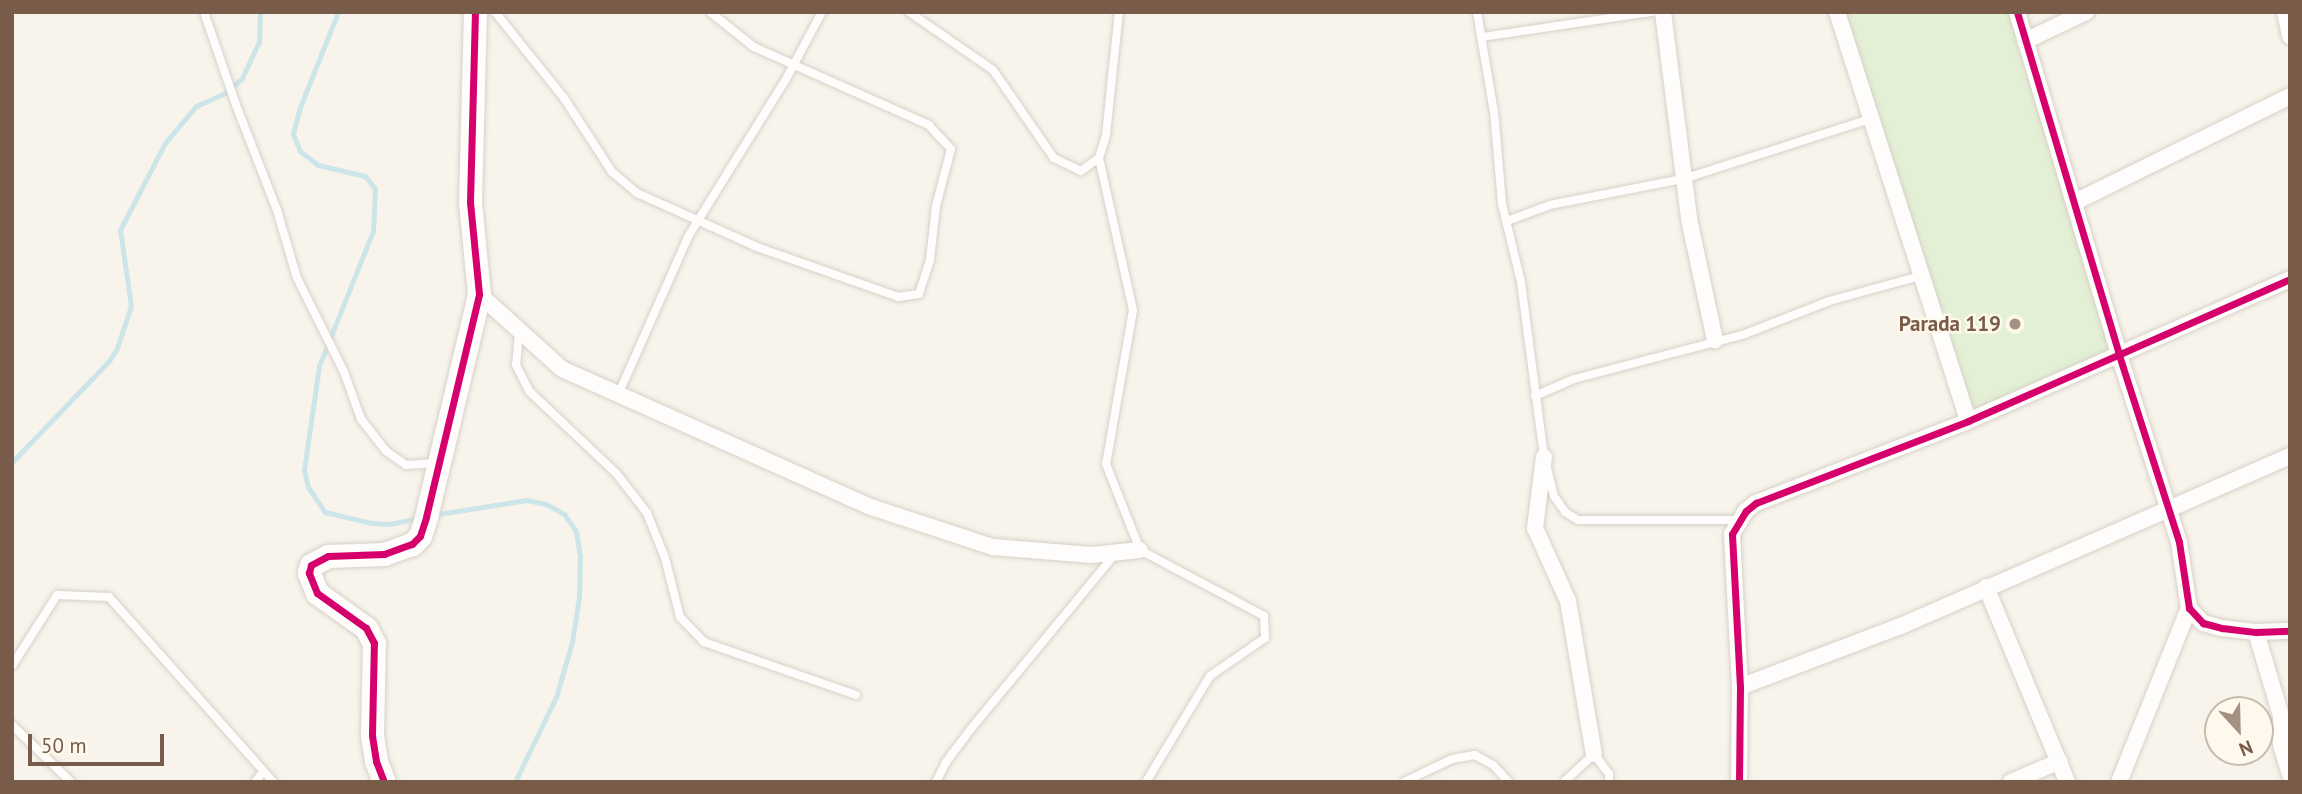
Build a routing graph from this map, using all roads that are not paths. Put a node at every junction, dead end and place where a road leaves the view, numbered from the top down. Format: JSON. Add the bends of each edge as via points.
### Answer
{"nodes":[{"id":1,"x":204,"y":12,"type":"edge"},
{"id":2,"x":475,"y":12,"type":"edge"},
{"id":3,"x":495,"y":12,"type":"edge"},
{"id":4,"x":710,"y":12,"type":"edge"},
{"id":5,"x":822,"y":12,"type":"edge"},
{"id":6,"x":909,"y":12,"type":"edge"},
{"id":7,"x":1119,"y":12,"type":"edge"},
{"id":8,"x":1477,"y":12,"type":"edge"},
{"id":9,"x":1652,"y":12,"type":"edge"},
{"id":10,"x":1663,"y":12,"type":"edge"},
{"id":11,"x":1837,"y":12,"type":"edge"},
{"id":12,"x":2017,"y":12,"type":"edge"},
{"id":13,"x":2086,"y":12,"type":"edge"},
{"id":14,"x":2285,"y":12,"type":"edge"},
{"id":15,"x":2290,"y":36,"type":"edge"},
{"id":16,"x":1482,"y":37,"type":"junction"},
{"id":17,"x":2025,"y":41,"type":"junction"},
{"id":18,"x":793,"y":66,"type":"junction"},
{"id":19,"x":2290,"y":96,"type":"edge"},
{"id":20,"x":1870,"y":119,"type":"junction"},
{"id":21,"x":1099,"y":158,"type":"junction"},
{"id":22,"x":1683,"y":179,"type":"junction"},
{"id":23,"x":2075,"y":202,"type":"junction"},
{"id":24,"x":698,"y":220,"type":"junction"},
{"id":25,"x":1507,"y":221,"type":"junction"},
{"id":26,"x":1920,"y":276,"type":"junction"},
{"id":27,"x":2290,"y":279,"type":"edge"},
{"id":28,"x":479,"y":294,"type":"junction"},
{"id":29,"x":519,"y":332,"type":"junction"},
{"id":30,"x":1715,"y":340,"type":"junction"},
{"id":31,"x":2119,"y":355,"type":"junction"},
{"id":32,"x":618,"y":396,"type":"junction"},
{"id":33,"x":1535,"y":396,"type":"junction"},
{"id":34,"x":1968,"y":421,"type":"junction"},
{"id":35,"x":2290,"y":456,"type":"edge"},
{"id":36,"x":1544,"y":457,"type":"junction"},
{"id":37,"x":438,"y":463,"type":"junction"},
{"id":38,"x":2169,"y":510,"type":"junction"},
{"id":39,"x":1738,"y":520,"type":"junction"},
{"id":40,"x":1140,"y":550,"type":"junction"},
{"id":41,"x":1115,"y":554,"type":"junction"},
{"id":42,"x":1986,"y":587,"type":"junction"},
{"id":43,"x":2189,"y":608,"type":"junction"},
{"id":44,"x":2290,"y":631,"type":"edge"},
{"id":45,"x":2256,"y":632,"type":"junction"},
{"id":46,"x":12,"y":666,"type":"edge"},
{"id":47,"x":1740,"y":687,"type":"junction"},
{"id":48,"x":856,"y":695,"type":"dead end"},
{"id":49,"x":12,"y":725,"type":"edge"},
{"id":50,"x":1594,"y":754,"type":"junction"},
{"id":51,"x":2060,"y":761,"type":"junction"},
{"id":52,"x":264,"y":771,"type":"junction"},
{"id":53,"x":2290,"y":775,"type":"edge"},
{"id":54,"x":71,"y":782,"type":"edge"},
{"id":55,"x":255,"y":782,"type":"edge"},
{"id":56,"x":273,"y":782,"type":"edge"},
{"id":57,"x":384,"y":782,"type":"edge"},
{"id":58,"x":936,"y":782,"type":"edge"},
{"id":59,"x":1146,"y":782,"type":"edge"},
{"id":60,"x":1405,"y":782,"type":"edge"},
{"id":61,"x":1509,"y":782,"type":"edge"},
{"id":62,"x":1564,"y":782,"type":"edge"},
{"id":63,"x":1609,"y":782,"type":"edge"},
{"id":64,"x":1739,"y":782,"type":"edge"},
{"id":65,"x":2011,"y":782,"type":"edge"},
{"id":66,"x":2067,"y":782,"type":"edge"},
{"id":67,"x":2119,"y":782,"type":"edge"}],
"edges":[{"from":1,"to":37,"type":"lane","via":[[277,210],[297,278],[345,372],[360,419],[386,451],[406,465]]},
{"from":2,"to":28,"type":"street","via":[[470,202]]},
{"from":3,"to":24,"type":"lane","via":[[564,98],[612,172],[637,193]]},
{"from":4,"to":18,"type":"lane","via":[[754,47]]},
{"from":5,"to":18,"type":"lane"},
{"from":6,"to":21,"type":"lane","via":[[993,70],[1054,158],[1081,171]]},
{"from":7,"to":21,"type":"lane","via":[[1111,101]]},
{"from":8,"to":16,"type":"lane"},
{"from":9,"to":16,"type":"lane"},
{"from":10,"to":22,"type":"street"},
{"from":11,"to":20,"type":"street"},
{"from":12,"to":17,"type":"street"},
{"from":13,"to":17,"type":"street"},
{"from":14,"to":15,"type":"street"},
{"from":16,"to":25,"type":"lane"},
{"from":17,"to":23,"type":"street"},
{"from":18,"to":24,"type":"lane"},
{"from":18,"to":24,"type":"lane","via":[[929,125],[951,149],[919,294],[898,297],[757,247]]},
{"from":19,"to":23,"type":"street"},
{"from":20,"to":22,"type":"lane"},
{"from":20,"to":26,"type":"street"},
{"from":21,"to":40,"type":"lane","via":[[1133,310],[1106,464]]},
{"from":22,"to":25,"type":"lane","via":[[1550,205]]},
{"from":22,"to":30,"type":"street"},
{"from":23,"to":31,"type":"street"},
{"from":24,"to":32,"type":"lane"},
{"from":25,"to":33,"type":"lane","via":[[1521,282]]},
{"from":26,"to":30,"type":"lane"},
{"from":26,"to":34,"type":"street"},
{"from":27,"to":31,"type":"street"},
{"from":28,"to":29,"type":"street"},
{"from":28,"to":37,"type":"street"},
{"from":29,"to":32,"type":"street","via":[[562,369]]},
{"from":29,"to":48,"type":"lane","via":[[516,365],[529,391],[616,472],[647,513],[665,558],[680,617],[704,642]]},
{"from":30,"to":33,"type":"lane","via":[[1574,379]]},
{"from":31,"to":34,"type":"street"},
{"from":31,"to":38,"type":"street"},
{"from":32,"to":41,"type":"street","via":[[868,506],[993,547]]},
{"from":33,"to":36,"type":"lane"},
{"from":34,"to":39,"type":"street","via":[[1756,503]]},
{"from":35,"to":38,"type":"street"},
{"from":36,"to":39,"type":"lane","via":[[1554,496],[1564,512],[1578,520]]},
{"from":36,"to":50,"type":"street","via":[[1535,528],[1568,601]]},
{"from":37,"to":57,"type":"street","via":[[420,536],[412,544],[384,554],[328,556],[311,565],[309,573],[317,593],[366,628],[374,643],[372,735]]},
{"from":38,"to":42,"type":"street"},
{"from":38,"to":43,"type":"street"},
{"from":39,"to":47,"type":"street","via":[[1732,550]]},
{"from":40,"to":41,"type":"street"},
{"from":40,"to":59,"type":"lane","via":[[1264,616],[1265,638],[1210,676]]},
{"from":41,"to":58,"type":"lane","via":[[970,730]]},
{"from":42,"to":47,"type":"street","via":[[1901,626]]},
{"from":42,"to":51,"type":"street"},
{"from":43,"to":45,"type":"street","via":[[2203,623]]},
{"from":43,"to":67,"type":"street"},
{"from":44,"to":45,"type":"street"},
{"from":45,"to":53,"type":"street","via":[[2281,716],[2281,745]]},
{"from":46,"to":52,"type":"lane","via":[[57,595],[109,597]]},
{"from":47,"to":64,"type":"street"},
{"from":49,"to":54,"type":"lane"},
{"from":50,"to":62,"type":"lane"},
{"from":50,"to":63,"type":"lane","via":[[1609,774]]},
{"from":51,"to":65,"type":"street"},
{"from":51,"to":66,"type":"street"},
{"from":52,"to":55,"type":"lane"},
{"from":52,"to":56,"type":"lane"},
{"from":60,"to":61,"type":"lane","via":[[1452,760],[1475,755]]}]}
